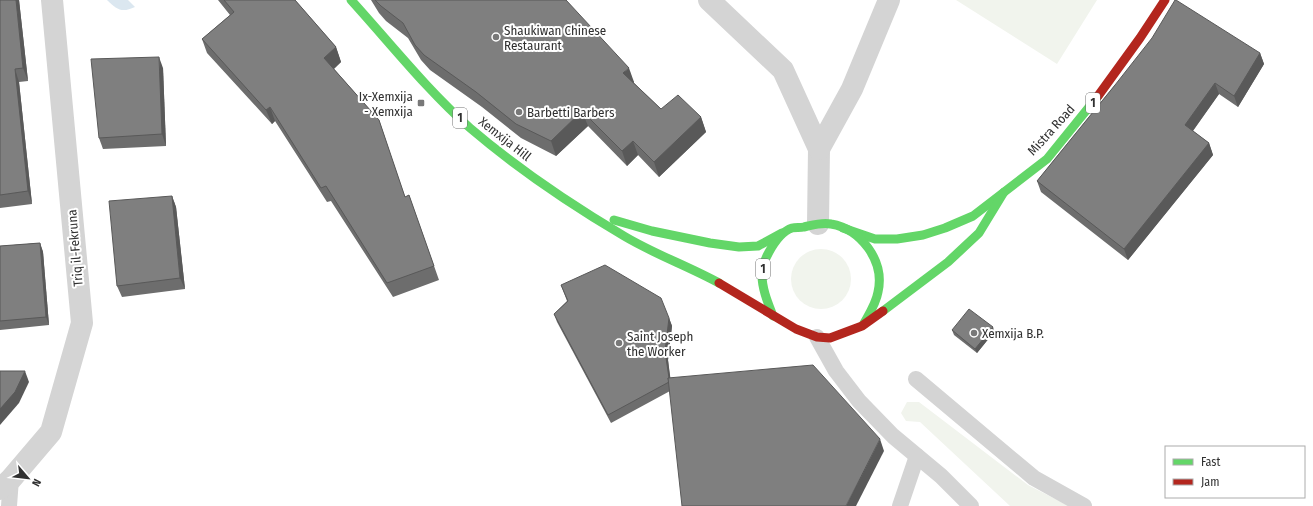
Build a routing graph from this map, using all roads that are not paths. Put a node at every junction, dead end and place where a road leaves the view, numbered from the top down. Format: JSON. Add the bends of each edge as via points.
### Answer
{"nodes":[{"id":1,"x":52,"y":0,"type":"edge"},
{"id":2,"x":351,"y":0,"type":"edge"},
{"id":3,"x":709,"y":0,"type":"edge"},
{"id":4,"x":889,"y":0,"type":"edge"},
{"id":5,"x":1166,"y":0,"type":"edge"},
{"id":6,"x":820,"y":149,"type":"junction"},
{"id":7,"x":1004,"y":192,"type":"junction"},
{"id":8,"x":590,"y":214,"type":"junction"},
{"id":9,"x":818,"y":224,"type":"junction"},
{"id":10,"x":843,"y":228,"type":"junction"},
{"id":11,"x":789,"y":229,"type":"junction"},
{"id":12,"x":773,"y":316,"type":"junction"},
{"id":13,"x":862,"y":326,"type":"junction"},
{"id":14,"x":817,"y":337,"type":"junction"},
{"id":15,"x":916,"y":379,"type":"dead end"},
{"id":16,"x":917,"y":456,"type":"junction"},
{"id":17,"x":6,"y":484,"type":"edge"},
{"id":18,"x":9,"y":506,"type":"edge"},
{"id":19,"x":900,"y":506,"type":"edge"},
{"id":20,"x":971,"y":506,"type":"edge"},
{"id":21,"x":1084,"y":506,"type":"edge"}],
"edges":[{"from":1,"to":17,"type":"street","name":"Triq il-Fekruna","via":[[82,324],[51,432]]},
{"from":2,"to":8,"type":"main road","name":"Xemxija Hill","number":"1","via":[[430,89],[470,128],[549,189]]},
{"from":3,"to":6,"type":"street","via":[[783,70]]},
{"from":4,"to":6,"type":"street","via":[[852,89]]},
{"from":5,"to":7,"type":"main road","name":"Mistra Road","number":"1","via":[[1096,98],[1047,159]]},
{"from":6,"to":9,"type":"street"},
{"from":7,"to":10,"type":"main road","name":"Mistra Road","number":"1","via":[[973,216],[923,234],[897,239],[875,239]]},
{"from":7,"to":13,"type":"main road","name":"Mistra Road","number":"1","via":[[979,233],[948,262]]},
{"from":8,"to":11,"type":"main road","name":"Xemxija Hill","number":"1","via":[[652,232],[739,246],[758,246]]},
{"from":8,"to":12,"type":"main road","name":"Xemxija Hill","number":"1","via":[[656,253],[731,289]]},
{"from":9,"to":10,"type":"main road","number":"1","via":[[831,224]]},
{"from":9,"to":11,"type":"main road","number":"1"},
{"from":10,"to":13,"type":"main road","number":"1","via":[[860,238],[871,252],[878,268],[879,286],[874,304]]},
{"from":11,"to":12,"type":"main road","number":"1","via":[[776,241],[766,256],[762,273],[764,291]]},
{"from":12,"to":14,"type":"main road","number":"1"},
{"from":13,"to":14,"type":"main road","number":"1","via":[[830,338]]},
{"from":14,"to":16,"type":"lane","via":[[836,371],[859,401],[892,436]]},
{"from":15,"to":21,"type":"lane","via":[[1034,478]]},
{"from":16,"to":19,"type":"lane"},
{"from":16,"to":20,"type":"lane"},
{"from":17,"to":18,"type":"lane"}]}
